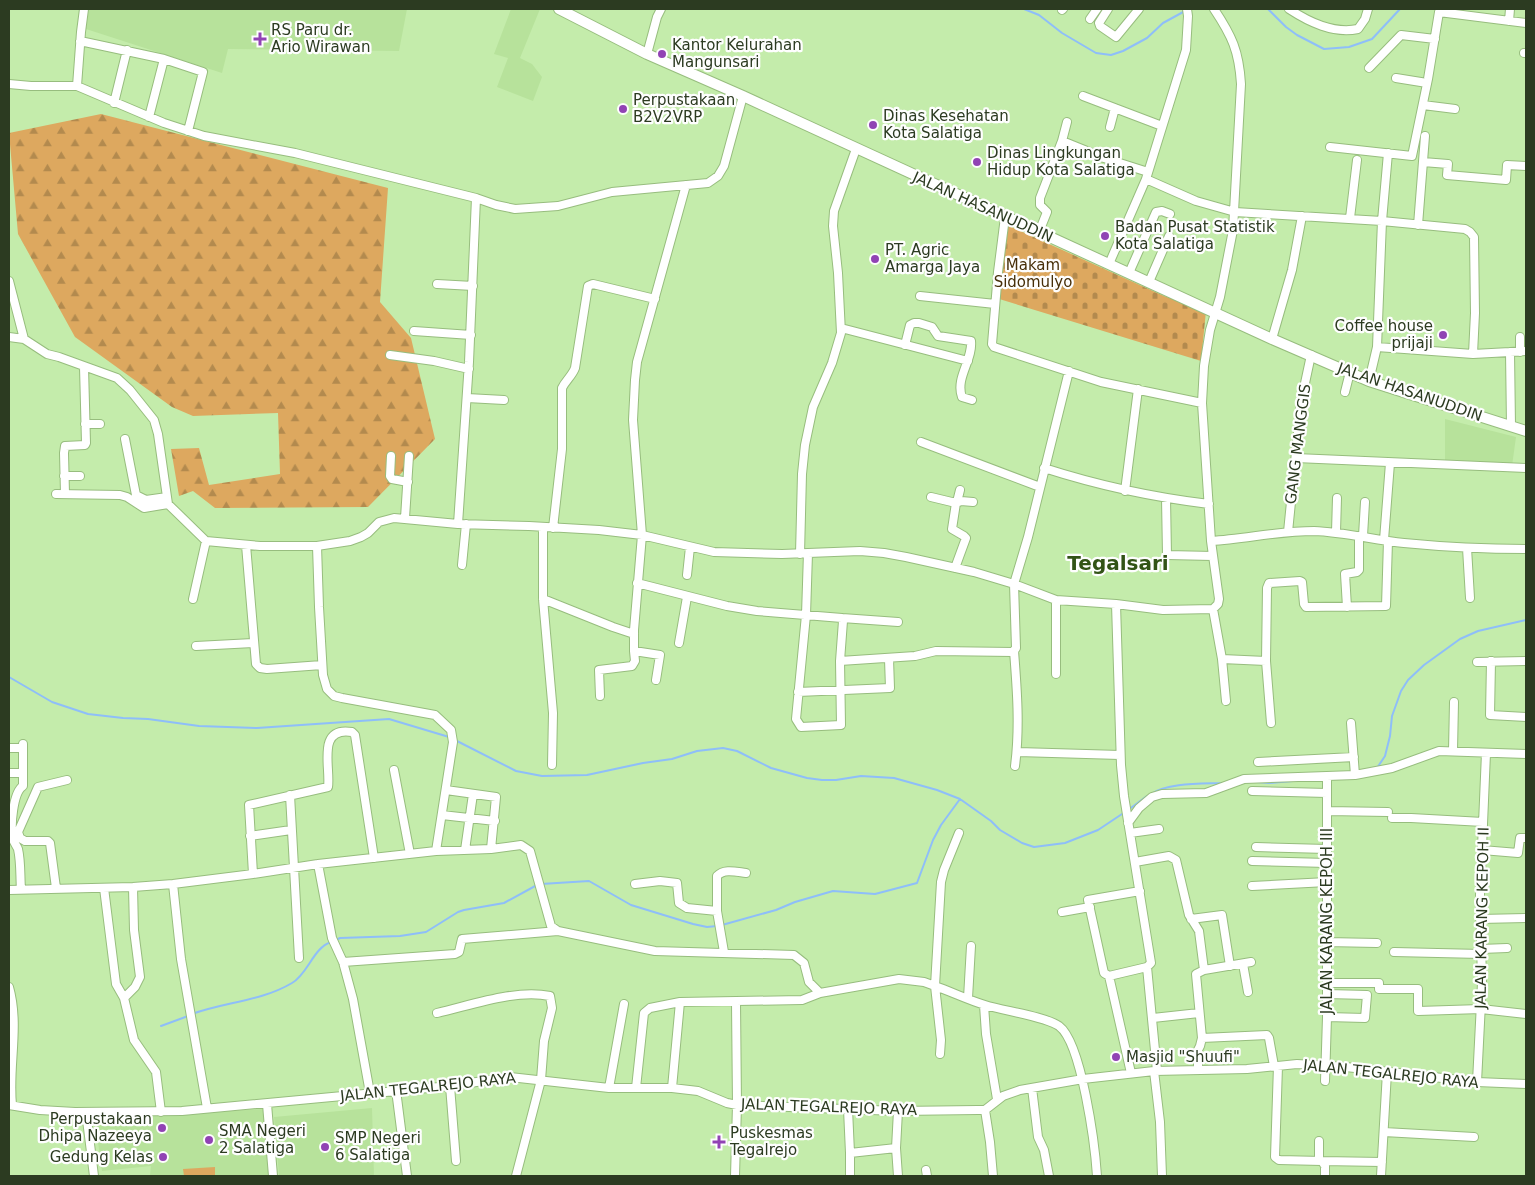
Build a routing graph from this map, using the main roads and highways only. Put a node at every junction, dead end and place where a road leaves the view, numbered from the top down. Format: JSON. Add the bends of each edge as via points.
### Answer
{"nodes":[{"id":1,"x":559,"y":9,"type":"edge"},
{"id":2,"x":1526,"y":431,"type":"edge"}],
"edges":[{"from":1,"to":2,"type":"main road","name":"JALAN HASANUDDIN","via":[[645,53],[1272,340],[1369,381]]}]}
